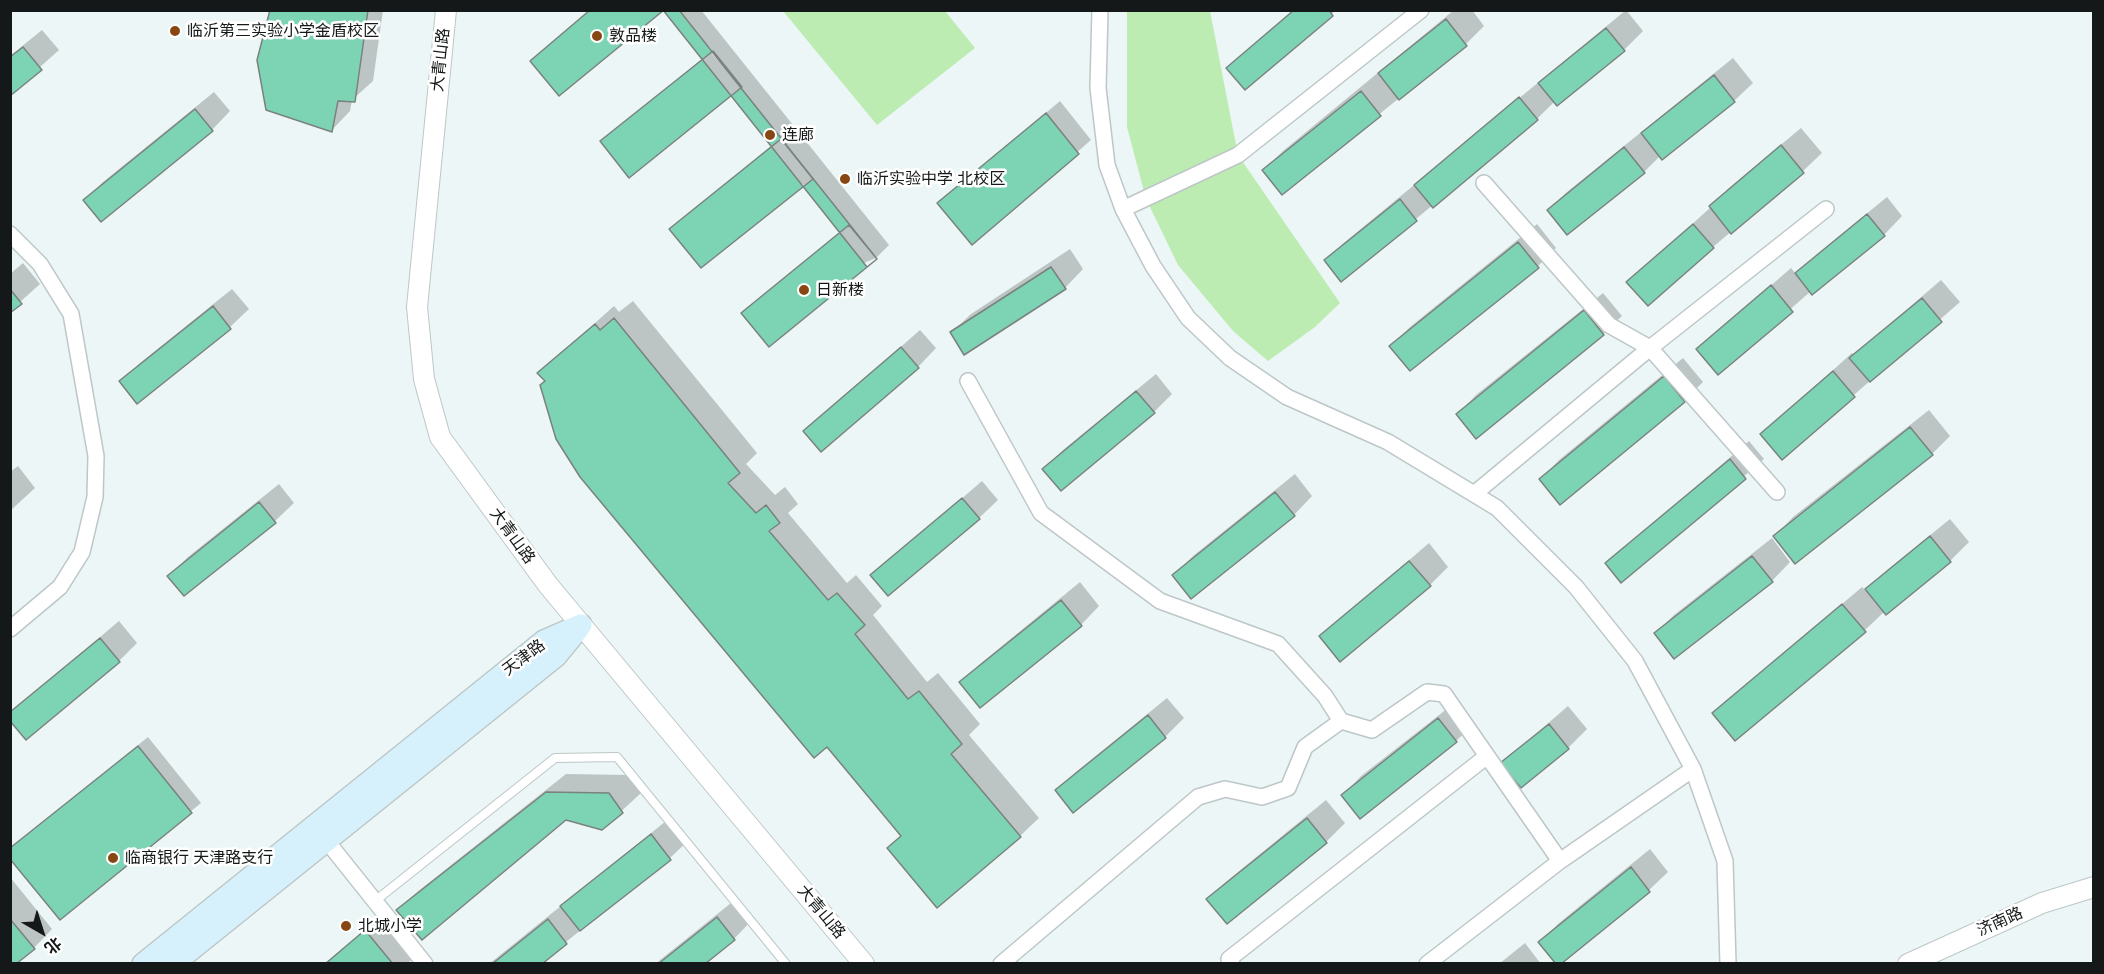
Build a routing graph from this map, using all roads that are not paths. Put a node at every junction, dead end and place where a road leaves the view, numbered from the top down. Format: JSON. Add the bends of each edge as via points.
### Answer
{"nodes":[{"id":1,"x":446,"y":10,"type":"edge"},
{"id":2,"x":1100,"y":10,"type":"edge"},
{"id":3,"x":1421,"y":10,"type":"edge"},
{"id":4,"x":1484,"y":183,"type":"dead end"},
{"id":5,"x":1123,"y":209,"type":"junction"},
{"id":6,"x":1826,"y":209,"type":"dead end"},
{"id":7,"x":10,"y":234,"type":"edge"},
{"id":8,"x":1650,"y":348,"type":"junction"},
{"id":9,"x":969,"y":381,"type":"dead end"},
{"id":10,"x":1777,"y":492,"type":"dead end"},
{"id":11,"x":1474,"y":494,"type":"junction"},
{"id":12,"x":581,"y":625,"type":"junction"},
{"id":13,"x":10,"y":629,"type":"edge"},
{"id":14,"x":1341,"y":721,"type":"junction"},
{"id":15,"x":1486,"y":756,"type":"junction"},
{"id":16,"x":1693,"y":770,"type":"junction"},
{"id":17,"x":326,"y":840,"type":"junction"},
{"id":18,"x":1560,"y":861,"type":"junction"},
{"id":19,"x":2094,"y":887,"type":"edge"},
{"id":20,"x":375,"y":901,"type":"junction"},
{"id":21,"x":143,"y":963,"type":"edge"},
{"id":22,"x":173,"y":963,"type":"edge"},
{"id":23,"x":425,"y":963,"type":"edge"},
{"id":24,"x":786,"y":963,"type":"edge"},
{"id":25,"x":864,"y":963,"type":"edge"},
{"id":26,"x":1001,"y":963,"type":"edge"},
{"id":27,"x":1232,"y":963,"type":"edge"},
{"id":28,"x":1427,"y":963,"type":"edge"},
{"id":29,"x":1728,"y":963,"type":"edge"},
{"id":30,"x":1908,"y":963,"type":"edge"}],
"edges":[{"from":1,"to":12,"type":"street","name":"大青山路","via":[[417,308],[424,379],[440,437]]},
{"from":2,"to":5,"type":"street","via":[[1098,88],[1107,165]]},
{"from":3,"to":5,"type":"street","via":[[1238,155]]},
{"from":4,"to":8,"type":"street","via":[[1609,326]]},
{"from":5,"to":11,"type":"street","via":[[1153,266],[1188,318],[1230,358],[1287,397],[1388,442]]},
{"from":6,"to":8,"type":"street"},
{"from":7,"to":13,"type":"street","via":[[40,264],[71,314],[96,466],[95,497],[82,552],[60,587]]},
{"from":8,"to":10,"type":"street"},
{"from":8,"to":11,"type":"street"},
{"from":9,"to":14,"type":"street","via":[[1041,513],[1160,601],[1278,644],[1325,696]]},
{"from":11,"to":16,"type":"street","via":[[1497,508],[1575,586],[1635,661]]},
{"from":12,"to":17,"type":"main road","name":"天津路","via":[[556,656]]},
{"from":12,"to":21,"type":"main road","name":"天津路","via":[[544,641]]},
{"from":12,"to":25,"type":"street","name":"大青山路"},
{"from":14,"to":15,"type":"street","via":[[1372,730],[1426,692],[1444,694]]},
{"from":14,"to":26,"type":"street","via":[[1305,747],[1288,788],[1262,797],[1224,789],[1198,797]]},
{"from":15,"to":18,"type":"street"},
{"from":15,"to":27,"type":"street","via":[[1229,959]]},
{"from":16,"to":18,"type":"street"},
{"from":16,"to":29,"type":"street","via":[[1725,861]]},
{"from":17,"to":20,"type":"street"},
{"from":17,"to":22,"type":"main road","name":"天津路"},
{"from":18,"to":28,"type":"street"},
{"from":19,"to":30,"type":"street","name":"济南路","via":[[2042,903]]},
{"from":20,"to":23,"type":"street"},
{"from":20,"to":24,"type":"lane","via":[[555,758],[617,757]]}]}
